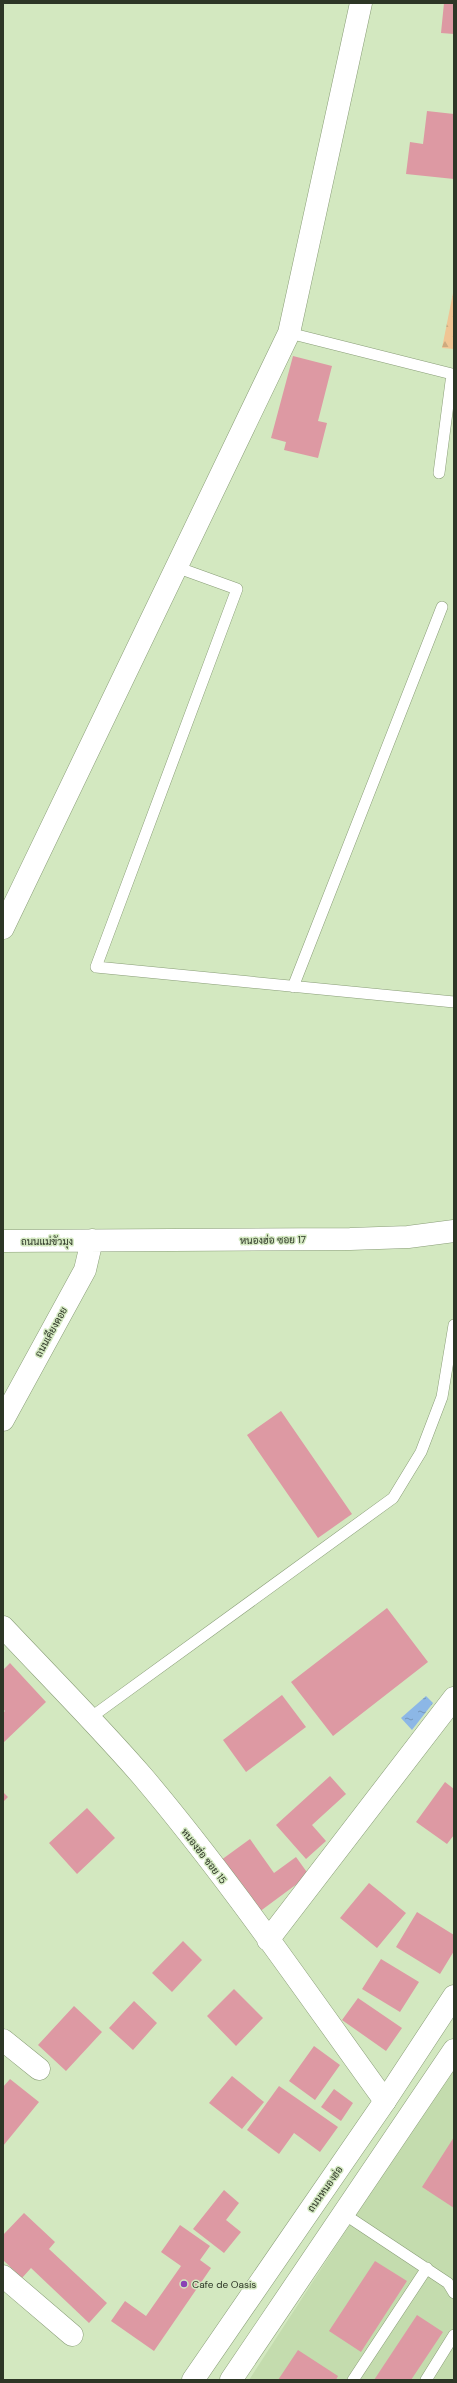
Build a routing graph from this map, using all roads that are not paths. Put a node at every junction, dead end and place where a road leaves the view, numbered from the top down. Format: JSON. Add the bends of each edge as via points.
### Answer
{"nodes":[{"id":1,"x":361,"y":3,"type":"edge"},
{"id":2,"x":289,"y":333,"type":"junction"},
{"id":3,"x":439,"y":473,"type":"dead end"},
{"id":4,"x":176,"y":567,"type":"junction"},
{"id":5,"x":442,"y":607,"type":"dead end"},
{"id":6,"x":3,"y":928,"type":"edge"},
{"id":7,"x":293,"y":986,"type":"junction"},
{"id":8,"x":454,"y":1002,"type":"edge"},
{"id":9,"x":454,"y":1231,"type":"edge"},
{"id":10,"x":92,"y":1240,"type":"junction"},
{"id":11,"x":3,"y":1241,"type":"edge"},
{"id":12,"x":454,"y":1325,"type":"edge"},
{"id":13,"x":3,"y":1420,"type":"edge"},
{"id":14,"x":3,"y":1627,"type":"edge"},
{"id":15,"x":454,"y":1698,"type":"edge"},
{"id":16,"x":90,"y":1718,"type":"junction"},
{"id":17,"x":268,"y":1940,"type":"junction"},
{"id":18,"x":454,"y":1996,"type":"edge"},
{"id":19,"x":3,"y":2040,"type":"edge"},
{"id":20,"x":454,"y":2050,"type":"edge"},
{"id":21,"x":39,"y":2069,"type":"dead end"},
{"id":22,"x":385,"y":2101,"type":"junction"},
{"id":23,"x":319,"y":2197,"type":"junction"},
{"id":24,"x":344,"y":2214,"type":"junction"},
{"id":25,"x":427,"y":2268,"type":"junction"},
{"id":26,"x":3,"y":2276,"type":"edge"},
{"id":27,"x":454,"y":2293,"type":"edge"},
{"id":28,"x":72,"y":2335,"type":"dead end"},
{"id":29,"x":454,"y":2335,"type":"edge"},
{"id":30,"x":193,"y":2380,"type":"edge"},
{"id":31,"x":231,"y":2380,"type":"edge"},
{"id":32,"x":353,"y":2380,"type":"edge"},
{"id":33,"x":426,"y":2380,"type":"edge"}],
"edges":[{"from":1,"to":2,"type":"street"},
{"from":2,"to":3,"type":"lane","via":[[452,374]]},
{"from":2,"to":4,"type":"street"},
{"from":4,"to":6,"type":"street"},
{"from":4,"to":7,"type":"lane","via":[[237,589],[96,967]]},
{"from":5,"to":7,"type":"lane"},
{"from":7,"to":8,"type":"lane"},
{"from":9,"to":10,"type":"street","name":"หนองฮ่อ ซอย 17","via":[[408,1237],[350,1239]]},
{"from":10,"to":11,"type":"street","name":"ถนนแม่ขัวมุง"},
{"from":10,"to":13,"type":"street","name":"ถนนเคียงดอย","via":[[85,1270]]},
{"from":12,"to":16,"type":"lane","via":[[442,1397],[421,1452],[393,1498]]},
{"from":14,"to":16,"type":"street","name":"หนองฮ่อ ซอย 15"},
{"from":15,"to":17,"type":"street"},
{"from":16,"to":17,"type":"street","name":"หนองฮ่อ ซอย 15","via":[[206,1856]]},
{"from":17,"to":22,"type":"street","name":"หนองฮ่อ ซอย 15"},
{"from":18,"to":22,"type":"street","name":"ถนนหนองฮ่อ"},
{"from":19,"to":21,"type":"street"},
{"from":20,"to":24,"type":"street"},
{"from":22,"to":23,"type":"street","name":"ถนนหนองฮ่อ"},
{"from":23,"to":24,"type":"street"},
{"from":23,"to":30,"type":"street","name":"ถนนหนองฮ่อ"},
{"from":24,"to":25,"type":"lane"},
{"from":24,"to":31,"type":"street"},
{"from":25,"to":27,"type":"lane","via":[[448,2283]]},
{"from":25,"to":32,"type":"lane"},
{"from":26,"to":28,"type":"street"},
{"from":29,"to":33,"type":"lane"}]}
